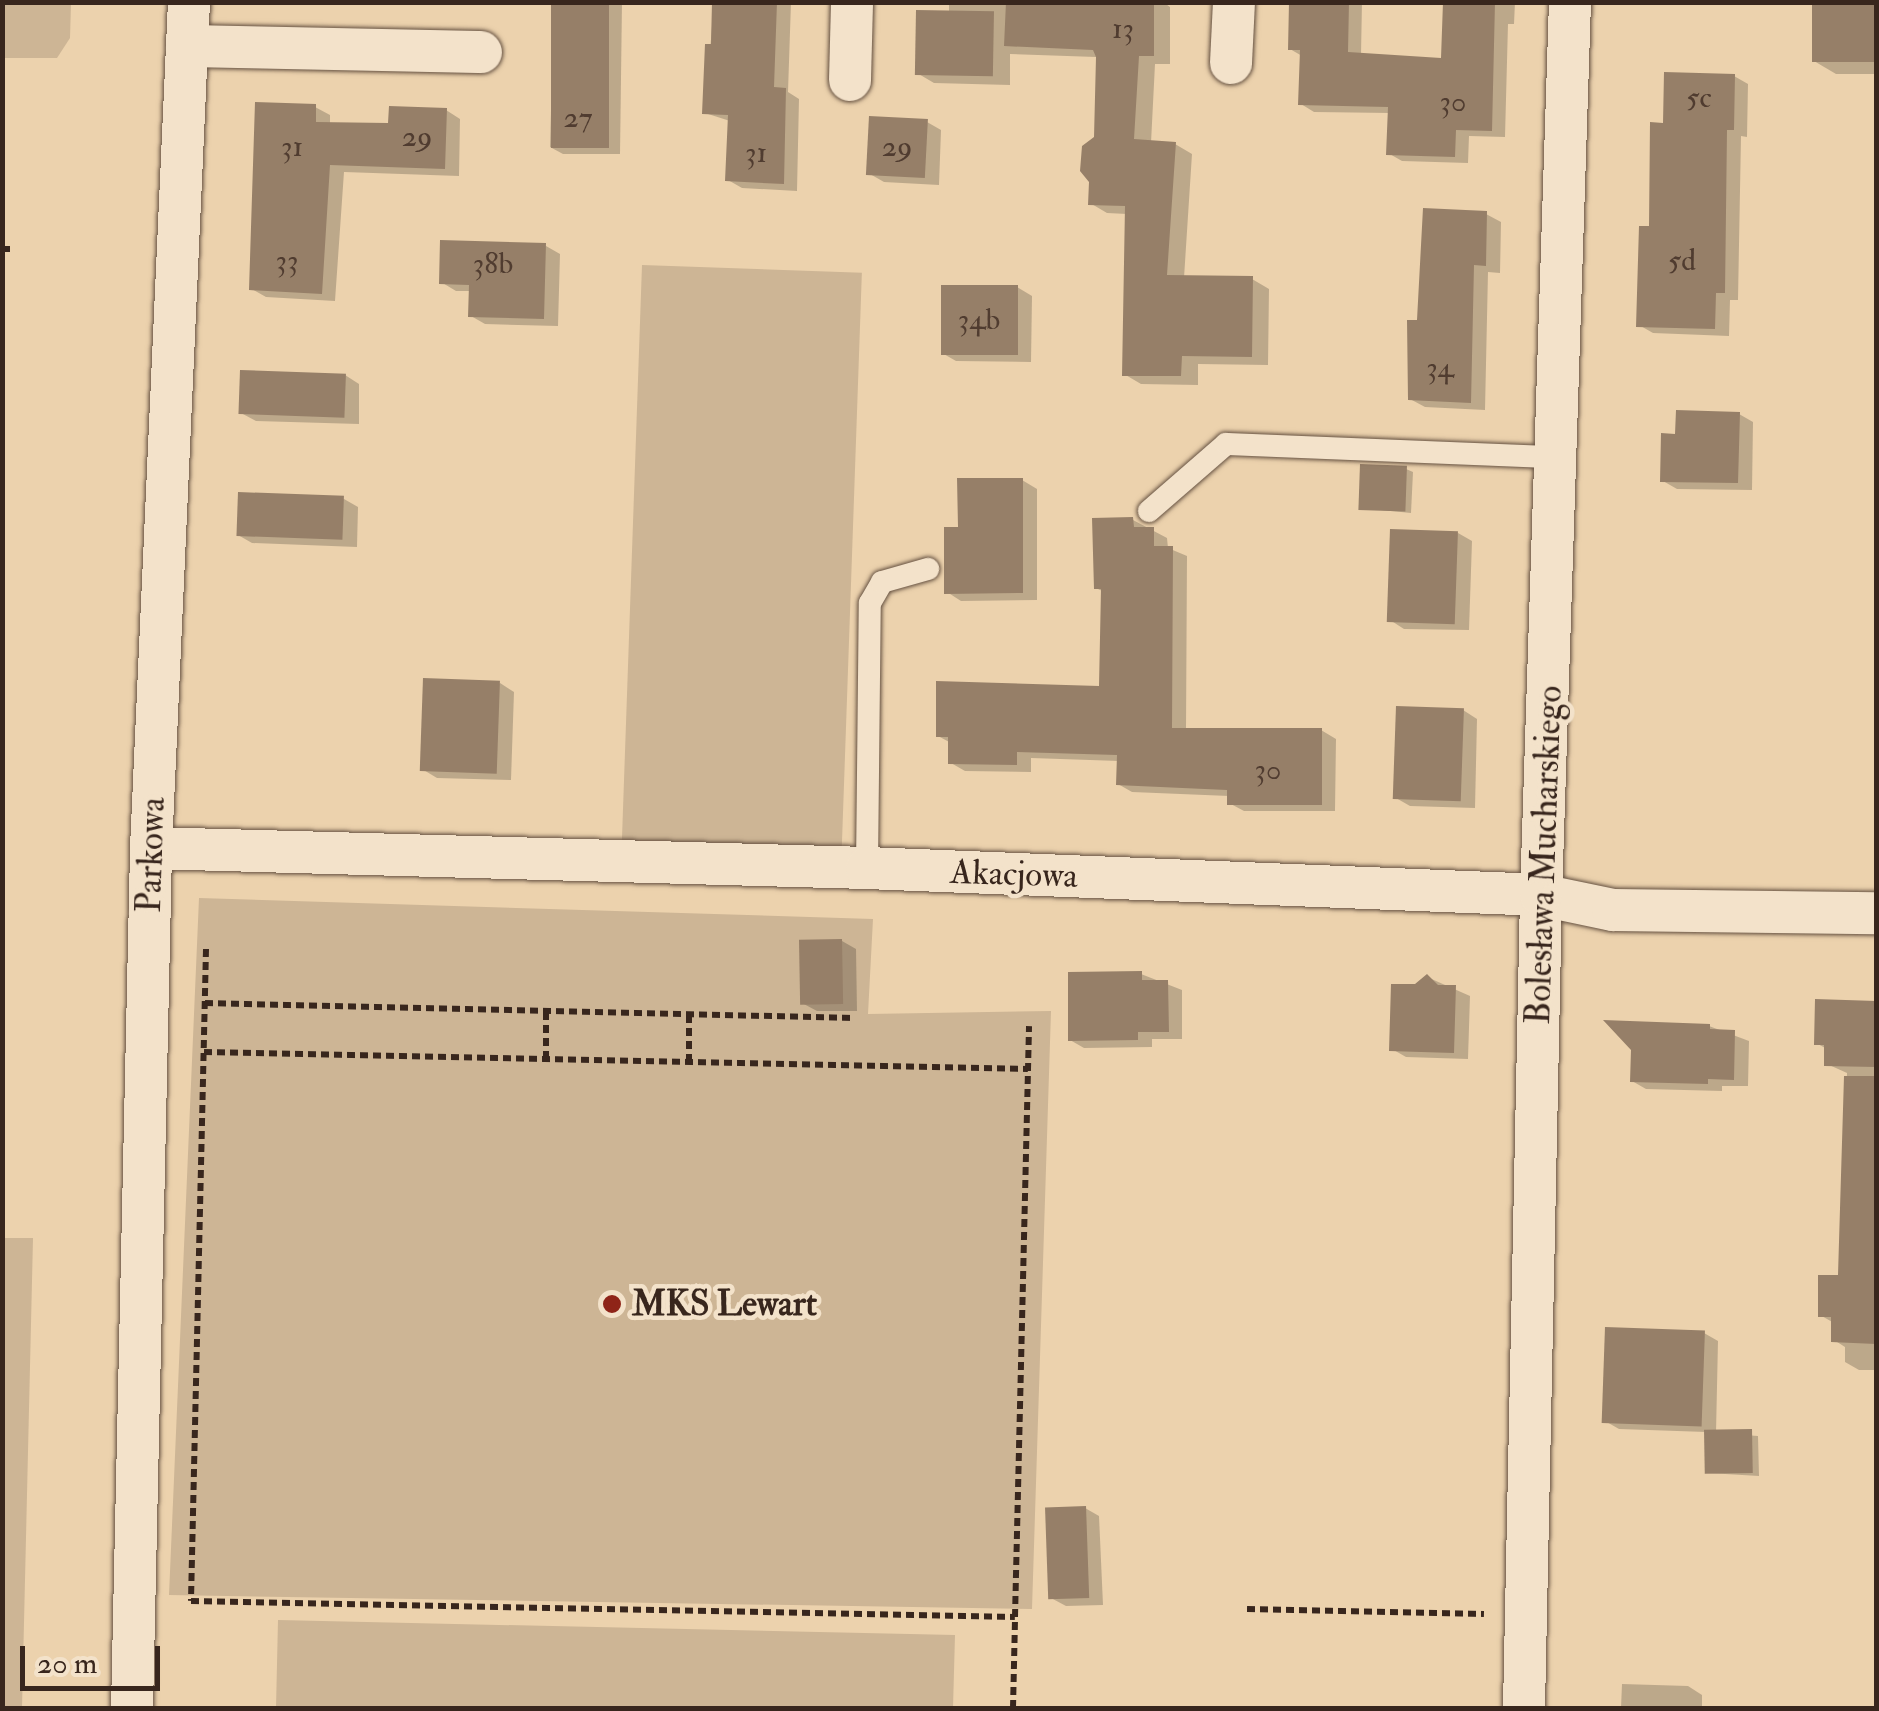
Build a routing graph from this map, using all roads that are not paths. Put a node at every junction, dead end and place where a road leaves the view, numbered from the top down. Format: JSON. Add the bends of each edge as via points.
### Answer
{"nodes":[{"id":1,"x":188,"y":2,"type":"edge"},
{"id":2,"x":852,"y":2,"type":"edge"},
{"id":3,"x":1234,"y":2,"type":"edge"},
{"id":4,"x":1570,"y":2,"type":"edge"},
{"id":5,"x":187,"y":46,"type":"junction"},
{"id":6,"x":480,"y":52,"type":"dead end"},
{"id":7,"x":1231,"y":62,"type":"dead end"},
{"id":8,"x":850,"y":80,"type":"dead end"},
{"id":9,"x":1556,"y":457,"type":"junction"},
{"id":10,"x":1149,"y":511,"type":"dead end"},
{"id":11,"x":928,"y":569,"type":"dead end"},
{"id":12,"x":151,"y":848,"type":"junction"},
{"id":13,"x":868,"y":868,"type":"junction"},
{"id":14,"x":1541,"y":895,"type":"junction"},
{"id":15,"x":1876,"y":914,"type":"edge"},
{"id":16,"x":132,"y":1708,"type":"edge"},
{"id":17,"x":1524,"y":1708,"type":"edge"}],
"edges":[{"from":1,"to":5,"type":"street","name":"Parkowa"},
{"from":2,"to":8,"type":"street"},
{"from":3,"to":7,"type":"street"},
{"from":4,"to":9,"type":"street","name":"Bolesława Mucharskiego"},
{"from":5,"to":6,"type":"street"},
{"from":5,"to":12,"type":"street","name":"Parkowa"},
{"from":9,"to":10,"type":"lane","via":[[1226,444]]},
{"from":9,"to":14,"type":"street","name":"Bolesława Mucharskiego"},
{"from":11,"to":13,"type":"lane","via":[[882,582],[870,603]]},
{"from":12,"to":13,"type":"street","name":"Akacjowa"},
{"from":12,"to":16,"type":"street","name":"Parkowa"},
{"from":13,"to":14,"type":"street","name":"Akacjowa"},
{"from":14,"to":15,"type":"street","name":"Akacjowa","via":[[1613,910]]},
{"from":14,"to":17,"type":"street","name":"Bolesława Mucharskiego"}]}
